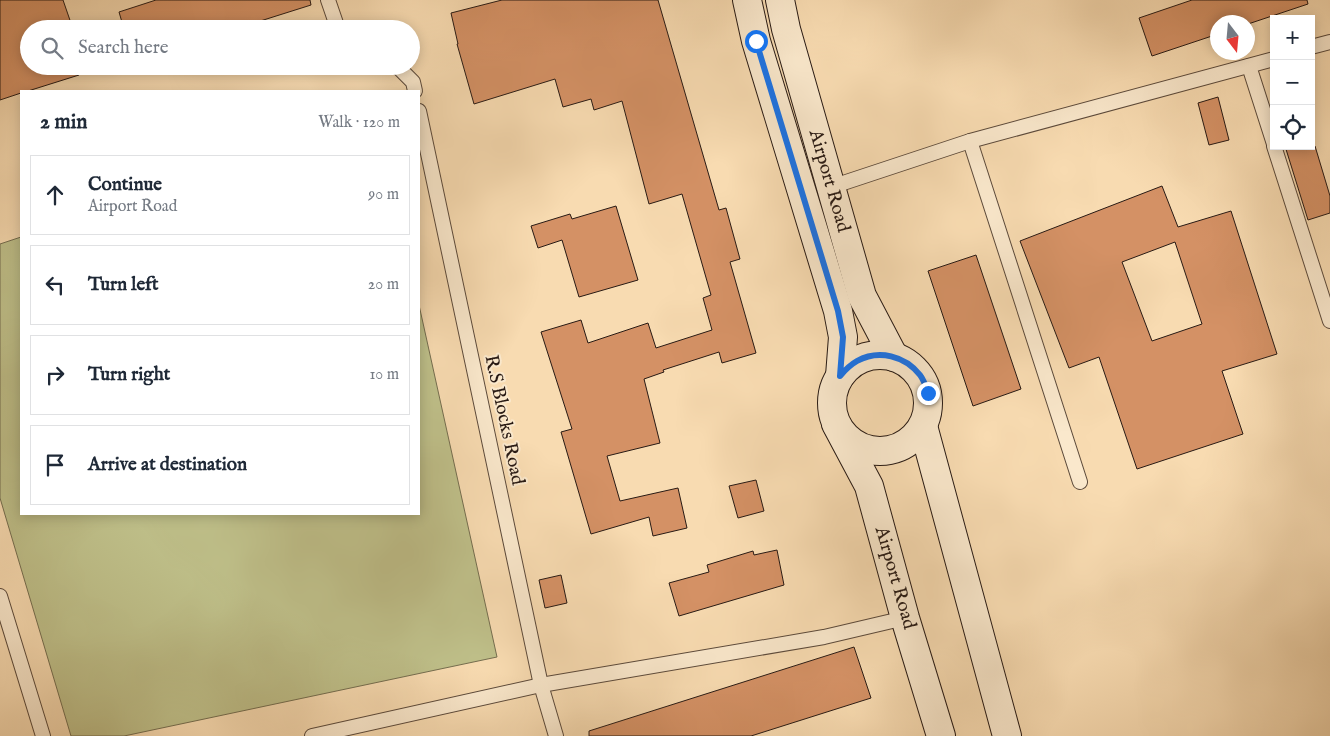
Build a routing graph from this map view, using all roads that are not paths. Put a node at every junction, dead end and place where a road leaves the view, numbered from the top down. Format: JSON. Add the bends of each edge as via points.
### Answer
{"nodes":[{"id":1,"x":328,"y":0,"type":"edge"},
{"id":2,"x":746,"y":0,"type":"edge"},
{"id":3,"x":780,"y":0,"type":"edge"},
{"id":4,"x":335,"y":20,"type":"edge"},
{"id":5,"x":1330,"y":42,"type":"edge"},
{"id":6,"x":1315,"y":46,"type":"edge"},
{"id":7,"x":1270,"y":59,"type":"edge"},
{"id":8,"x":1249,"y":66,"type":"junction"},
{"id":9,"x":405,"y":75,"type":"edge"},
{"id":10,"x":414,"y":90,"type":"edge"},
{"id":11,"x":420,"y":116,"type":"edge"},
{"id":12,"x":1270,"y":132,"type":"edge"},
{"id":13,"x":970,"y":141,"type":"junction"},
{"id":14,"x":1276,"y":150,"type":"edge"},
{"id":15,"x":831,"y":188,"type":"junction"},
{"id":16,"x":1330,"y":321,"type":"edge"},
{"id":17,"x":894,"y":357,"type":"junction"},
{"id":18,"x":840,"y":376,"type":"junction"},
{"id":19,"x":836,"y":424,"type":"junction"},
{"id":20,"x":923,"y":426,"type":"junction"},
{"id":21,"x":1080,"y":482,"type":"dead end"},
{"id":22,"x":0,"y":596,"type":"edge"},
{"id":23,"x":906,"y":618,"type":"junction"},
{"id":24,"x":542,"y":685,"type":"junction"},
{"id":25,"x":43,"y":736,"type":"edge"},
{"id":26,"x":312,"y":736,"type":"edge"},
{"id":27,"x":556,"y":736,"type":"edge"},
{"id":28,"x":941,"y":736,"type":"edge"},
{"id":29,"x":1007,"y":736,"type":"edge"}],
"edges":[{"from":1,"to":4,"type":"lane"},
{"from":2,"to":18,"type":"main road","name":"Airport Road","via":[[838,311],[843,337]]},
{"from":3,"to":15,"type":"main road","name":"Airport Road"},
{"from":5,"to":6,"type":"lane"},
{"from":7,"to":8,"type":"lane"},
{"from":8,"to":12,"type":"lane"},
{"from":8,"to":13,"type":"lane"},
{"from":9,"to":10,"type":"lane"},
{"from":11,"to":24,"type":"lane","name":"R.S Blocks Road"},
{"from":13,"to":15,"type":"lane"},
{"from":13,"to":21,"type":"lane"},
{"from":14,"to":16,"type":"lane"},
{"from":15,"to":17,"type":"main road","name":"Airport Road","via":[[862,296]]},
{"from":17,"to":18,"type":"main road","via":[[882,355],[858,360]]},
{"from":17,"to":20,"type":"main road","via":[[910,364],[928,393],[928,410]]},
{"from":18,"to":19,"type":"main road","via":[[833,392]]},
{"from":19,"to":20,"type":"main road","via":[[849,441],[868,450],[890,451],[909,442]]},
{"from":19,"to":23,"type":"main road","name":"Airport Road","via":[[869,486]]},
{"from":20,"to":29,"type":"main road"},
{"from":22,"to":25,"type":"lane"},
{"from":23,"to":24,"type":"lane","via":[[824,637]]},
{"from":23,"to":28,"type":"main road","name":"Airport Road"},
{"from":24,"to":26,"type":"lane"},
{"from":24,"to":27,"type":"lane","name":"R.S Blocks Road"}]}
